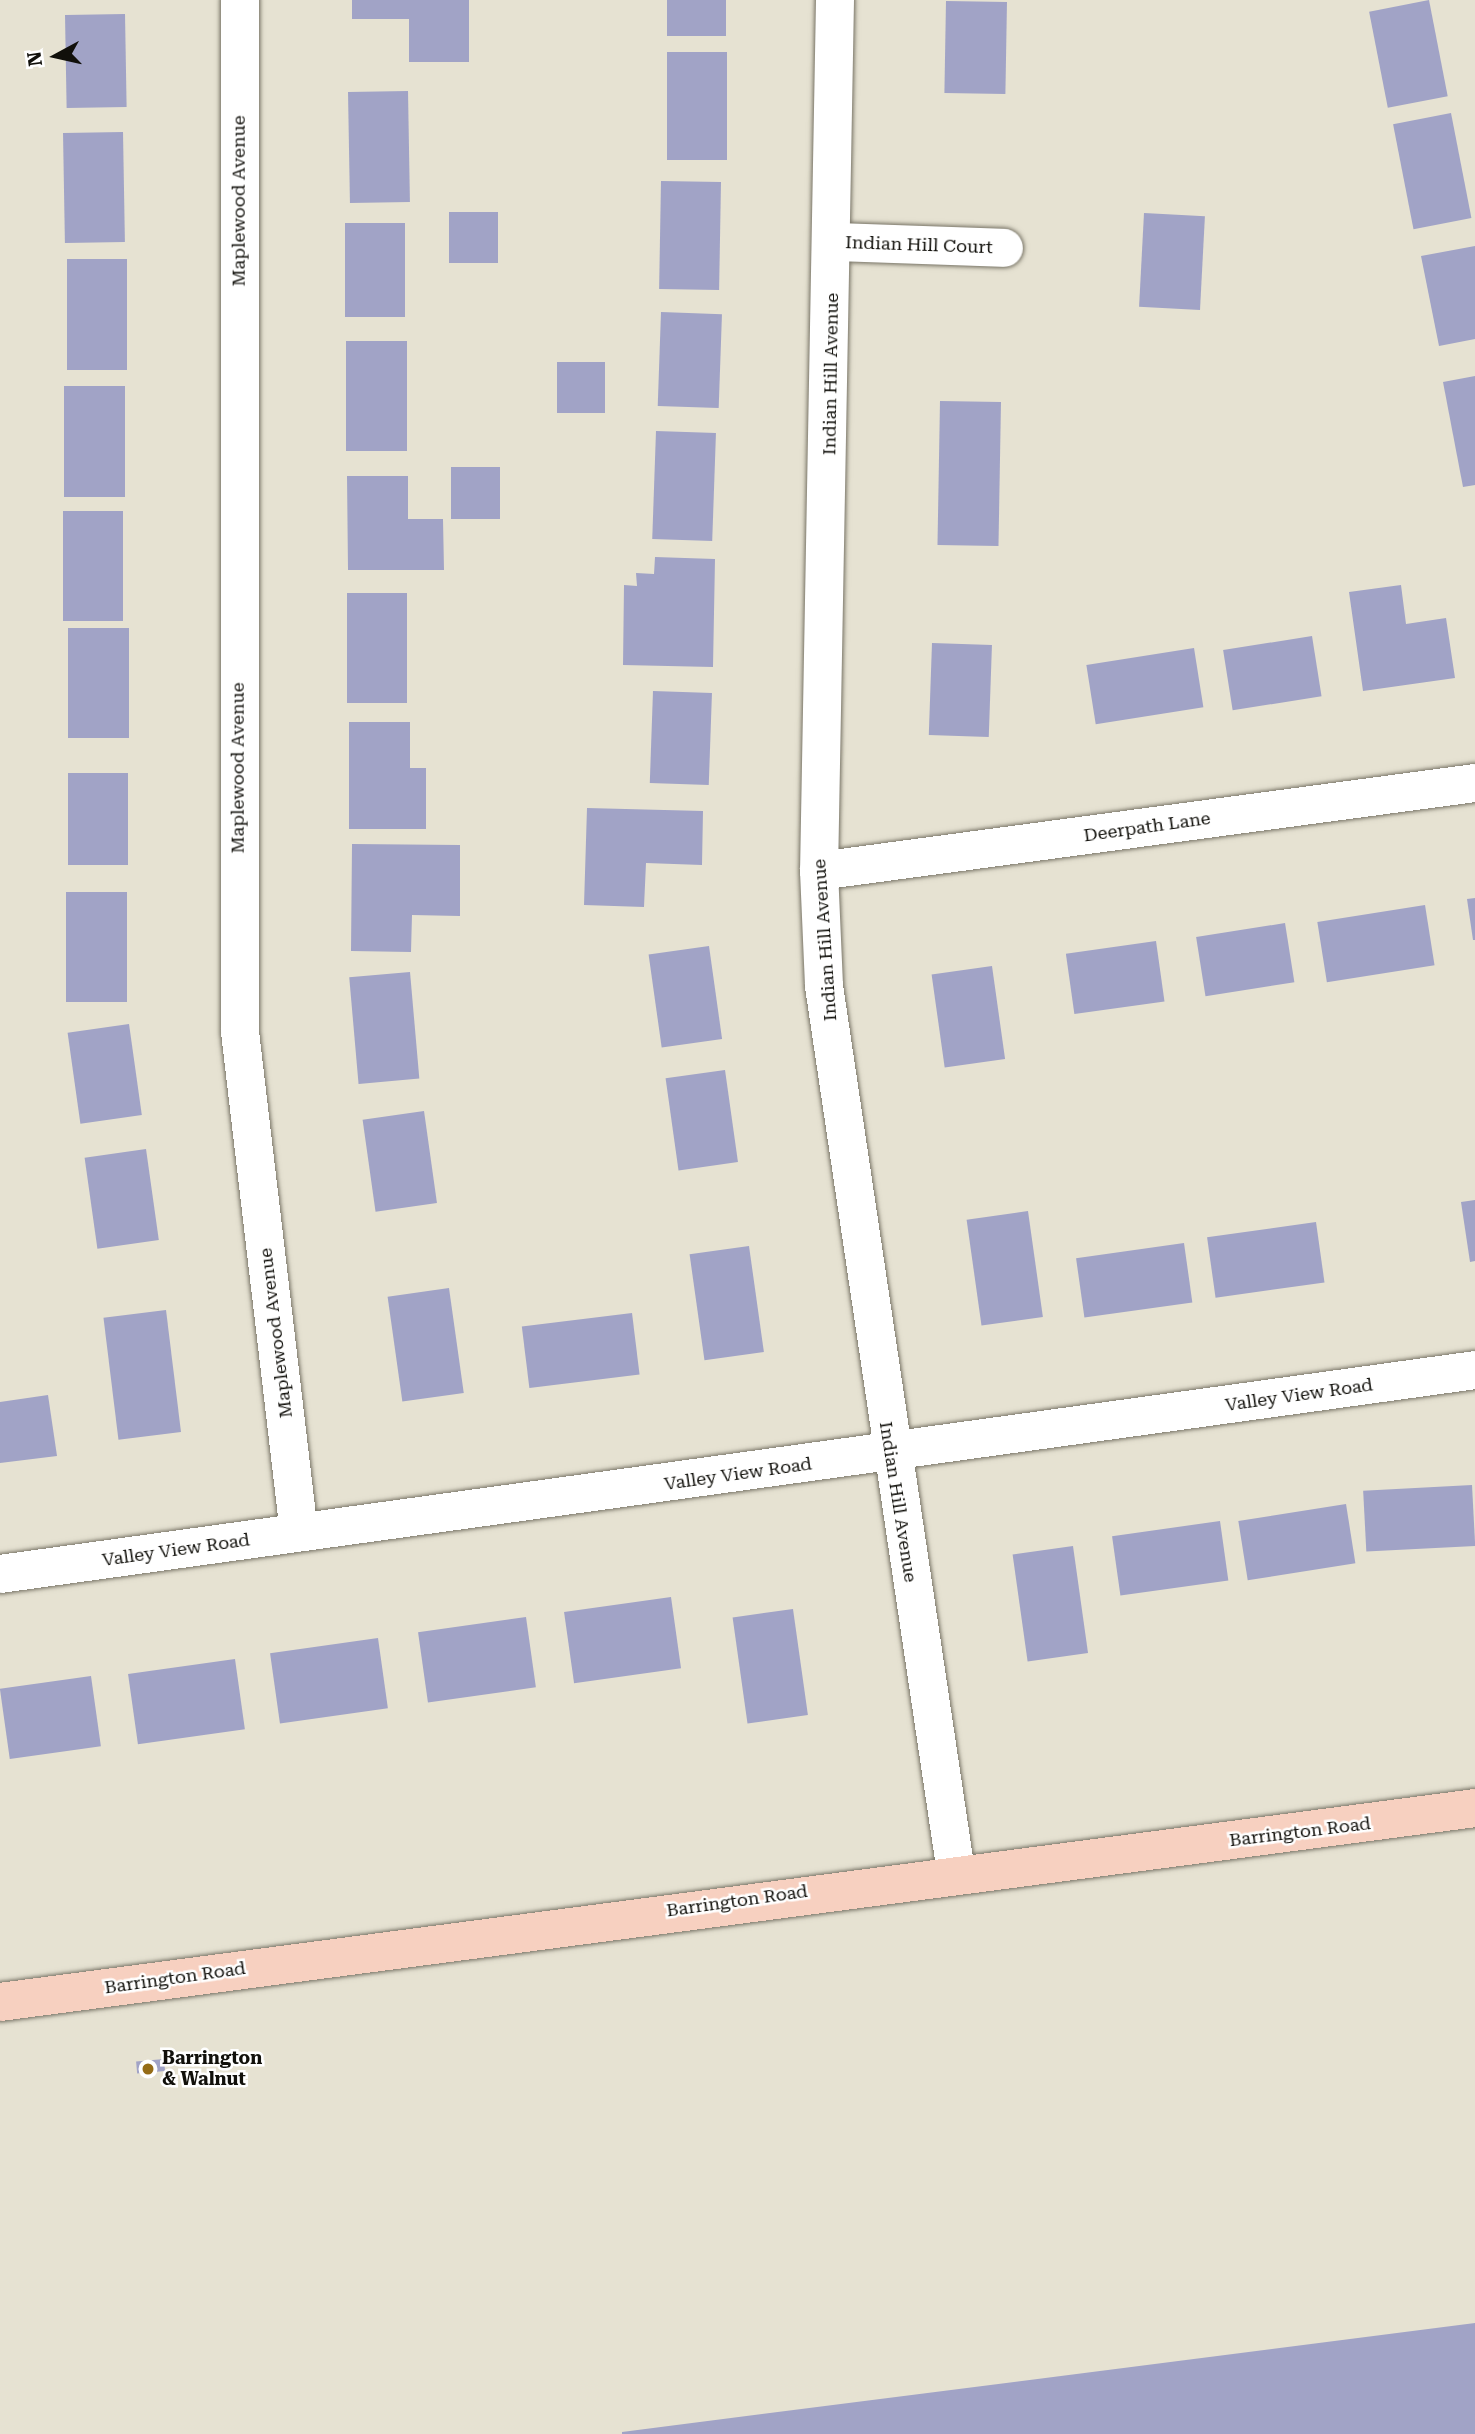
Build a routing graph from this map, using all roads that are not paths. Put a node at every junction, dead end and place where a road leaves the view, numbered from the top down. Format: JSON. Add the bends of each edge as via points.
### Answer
{"nodes":[{"id":1,"x":240,"y":0,"type":"edge"},
{"id":2,"x":835,"y":0,"type":"edge"},
{"id":3,"x":834,"y":242,"type":"junction"},
{"id":4,"x":1004,"y":248,"type":"dead end"},
{"id":5,"x":1475,"y":783,"type":"edge"},
{"id":6,"x":819,"y":871,"type":"junction"},
{"id":7,"x":1475,"y":1370,"type":"edge"},
{"id":8,"x":889,"y":1453,"type":"junction"},
{"id":9,"x":299,"y":1533,"type":"junction"},
{"id":10,"x":0,"y":1574,"type":"edge"},
{"id":11,"x":1475,"y":1808,"type":"edge"},
{"id":12,"x":956,"y":1872,"type":"junction"},
{"id":13,"x":0,"y":2003,"type":"edge"}],
"edges":[{"from":1,"to":9,"type":"street","name":"Maplewood Avenue","via":[[240,1032]]},
{"from":2,"to":3,"type":"street","name":"Indian Hill Avenue"},
{"from":3,"to":4,"type":"street","name":"Indian Hill Court"},
{"from":3,"to":6,"type":"street","name":"Indian Hill Avenue"},
{"from":5,"to":6,"type":"street","name":"Deerpath Lane"},
{"from":6,"to":8,"type":"street","name":"Indian Hill Avenue","via":[[824,986]]},
{"from":7,"to":8,"type":"street","name":"Valley View Road"},
{"from":8,"to":9,"type":"street","name":"Valley View Road"},
{"from":8,"to":12,"type":"street","name":"Indian Hill Avenue"},
{"from":9,"to":10,"type":"street","name":"Valley View Road"},
{"from":11,"to":12,"type":"main road","name":"Barrington Road"},
{"from":12,"to":13,"type":"main road","name":"Barrington Road"}]}
